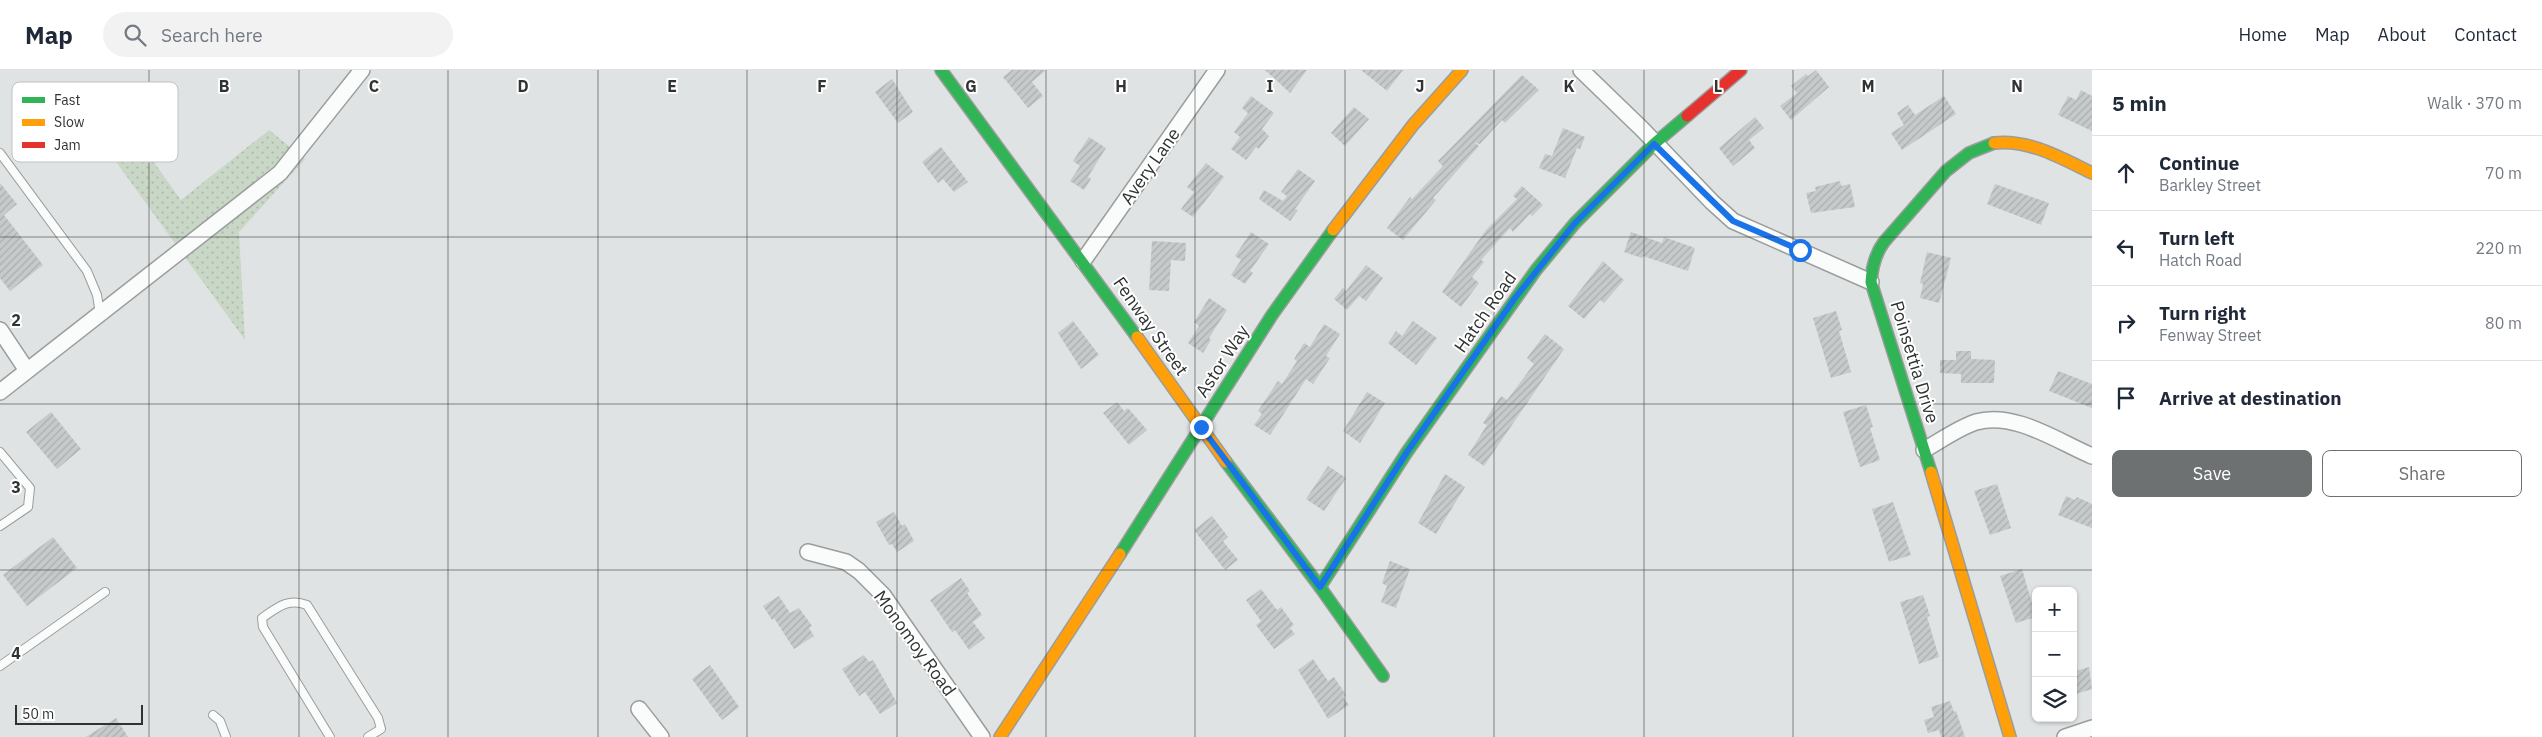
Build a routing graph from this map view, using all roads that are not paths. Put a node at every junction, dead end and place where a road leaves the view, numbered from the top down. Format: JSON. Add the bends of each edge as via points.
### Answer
{"nodes":[{"id":1,"x":362,"y":70,"type":"edge"},
{"id":2,"x":941,"y":70,"type":"edge"},
{"id":3,"x":1217,"y":70,"type":"edge"},
{"id":4,"x":1462,"y":70,"type":"edge"},
{"id":5,"x":1581,"y":70,"type":"edge"},
{"id":6,"x":1741,"y":70,"type":"edge"},
{"id":7,"x":1654,"y":144,"type":"junction"},
{"id":8,"x":0,"y":153,"type":"edge"},
{"id":9,"x":2092,"y":173,"type":"edge"},
{"id":10,"x":1083,"y":261,"type":"junction"},
{"id":11,"x":1871,"y":282,"type":"junction"},
{"id":12,"x":100,"y":314,"type":"junction"},
{"id":13,"x":0,"y":330,"type":"edge"},
{"id":14,"x":26,"y":370,"type":"junction"},
{"id":15,"x":0,"y":392,"type":"edge"},
{"id":16,"x":1201,"y":427,"type":"junction"},
{"id":17,"x":1924,"y":450,"type":"junction"},
{"id":18,"x":0,"y":452,"type":"edge"},
{"id":19,"x":2092,"y":456,"type":"edge"},
{"id":20,"x":0,"y":526,"type":"edge"},
{"id":21,"x":808,"y":552,"type":"dead end"},
{"id":22,"x":1320,"y":587,"type":"junction"},
{"id":23,"x":105,"y":592,"type":"dead end"},
{"id":24,"x":0,"y":666,"type":"edge"},
{"id":25,"x":1384,"y":676,"type":"dead end"},
{"id":26,"x":639,"y":709,"type":"dead end"},
{"id":27,"x":213,"y":714,"type":"dead end"},
{"id":28,"x":2092,"y":728,"type":"edge"},
{"id":29,"x":226,"y":737,"type":"edge"},
{"id":30,"x":330,"y":737,"type":"edge"},
{"id":31,"x":368,"y":737,"type":"edge"},
{"id":32,"x":661,"y":737,"type":"edge"},
{"id":33,"x":982,"y":737,"type":"edge"},
{"id":34,"x":1000,"y":737,"type":"edge"},
{"id":35,"x":2010,"y":737,"type":"edge"},
{"id":36,"x":2065,"y":737,"type":"edge"}],
"edges":[{"from":1,"to":12,"type":"street","via":[[280,173]]},
{"from":2,"to":10,"type":"street","name":"Fenway Street"},
{"from":3,"to":10,"type":"street","name":"Avery Lane"},
{"from":4,"to":16,"type":"street","name":"Astor Way","via":[[1412,125],[1325,239]]},
{"from":5,"to":7,"type":"street"},
{"from":6,"to":7,"type":"street","name":"Hatch Road"},
{"from":7,"to":11,"type":"street","via":[[1733,221]]},
{"from":7,"to":22,"type":"street","name":"Hatch Road","via":[[1575,223],[1515,298],[1407,452]]},
{"from":8,"to":12,"type":"lane","via":[[87,271],[97,295]]},
{"from":9,"to":11,"type":"street","name":"Poinsettia Drive","via":[[2045,151],[2014,144],[1996,143],[1964,156],[1947,170],[1880,247]]},
{"from":10,"to":16,"type":"street","name":"Fenway Street"},
{"from":11,"to":17,"type":"street","name":"Poinsettia Drive"},
{"from":12,"to":14,"type":"street"},
{"from":13,"to":14,"type":"street"},
{"from":14,"to":15,"type":"street"},
{"from":16,"to":22,"type":"street","name":"Fenway Street"},
{"from":16,"to":34,"type":"street","name":"Astor Way"},
{"from":17,"to":19,"type":"street","via":[[1974,423],[1994,419],[2012,420]]},
{"from":17,"to":35,"type":"street","name":"Poinsettia Drive"},
{"from":18,"to":20,"type":"lane","via":[[30,488],[28,507]]},
{"from":21,"to":33,"type":"street","name":"Monomoy Road","via":[[846,562],[883,595]]},
{"from":22,"to":25,"type":"street","name":"Fenway Street"},
{"from":23,"to":24,"type":"lane"},
{"from":26,"to":32,"type":"street"},
{"from":27,"to":29,"type":"lane","via":[[220,721]]},
{"from":28,"to":36,"type":"street"},
{"from":30,"to":31,"type":"lane","via":[[263,627],[262,618],[284,603],[307,605],[378,718],[381,729]]}]}
